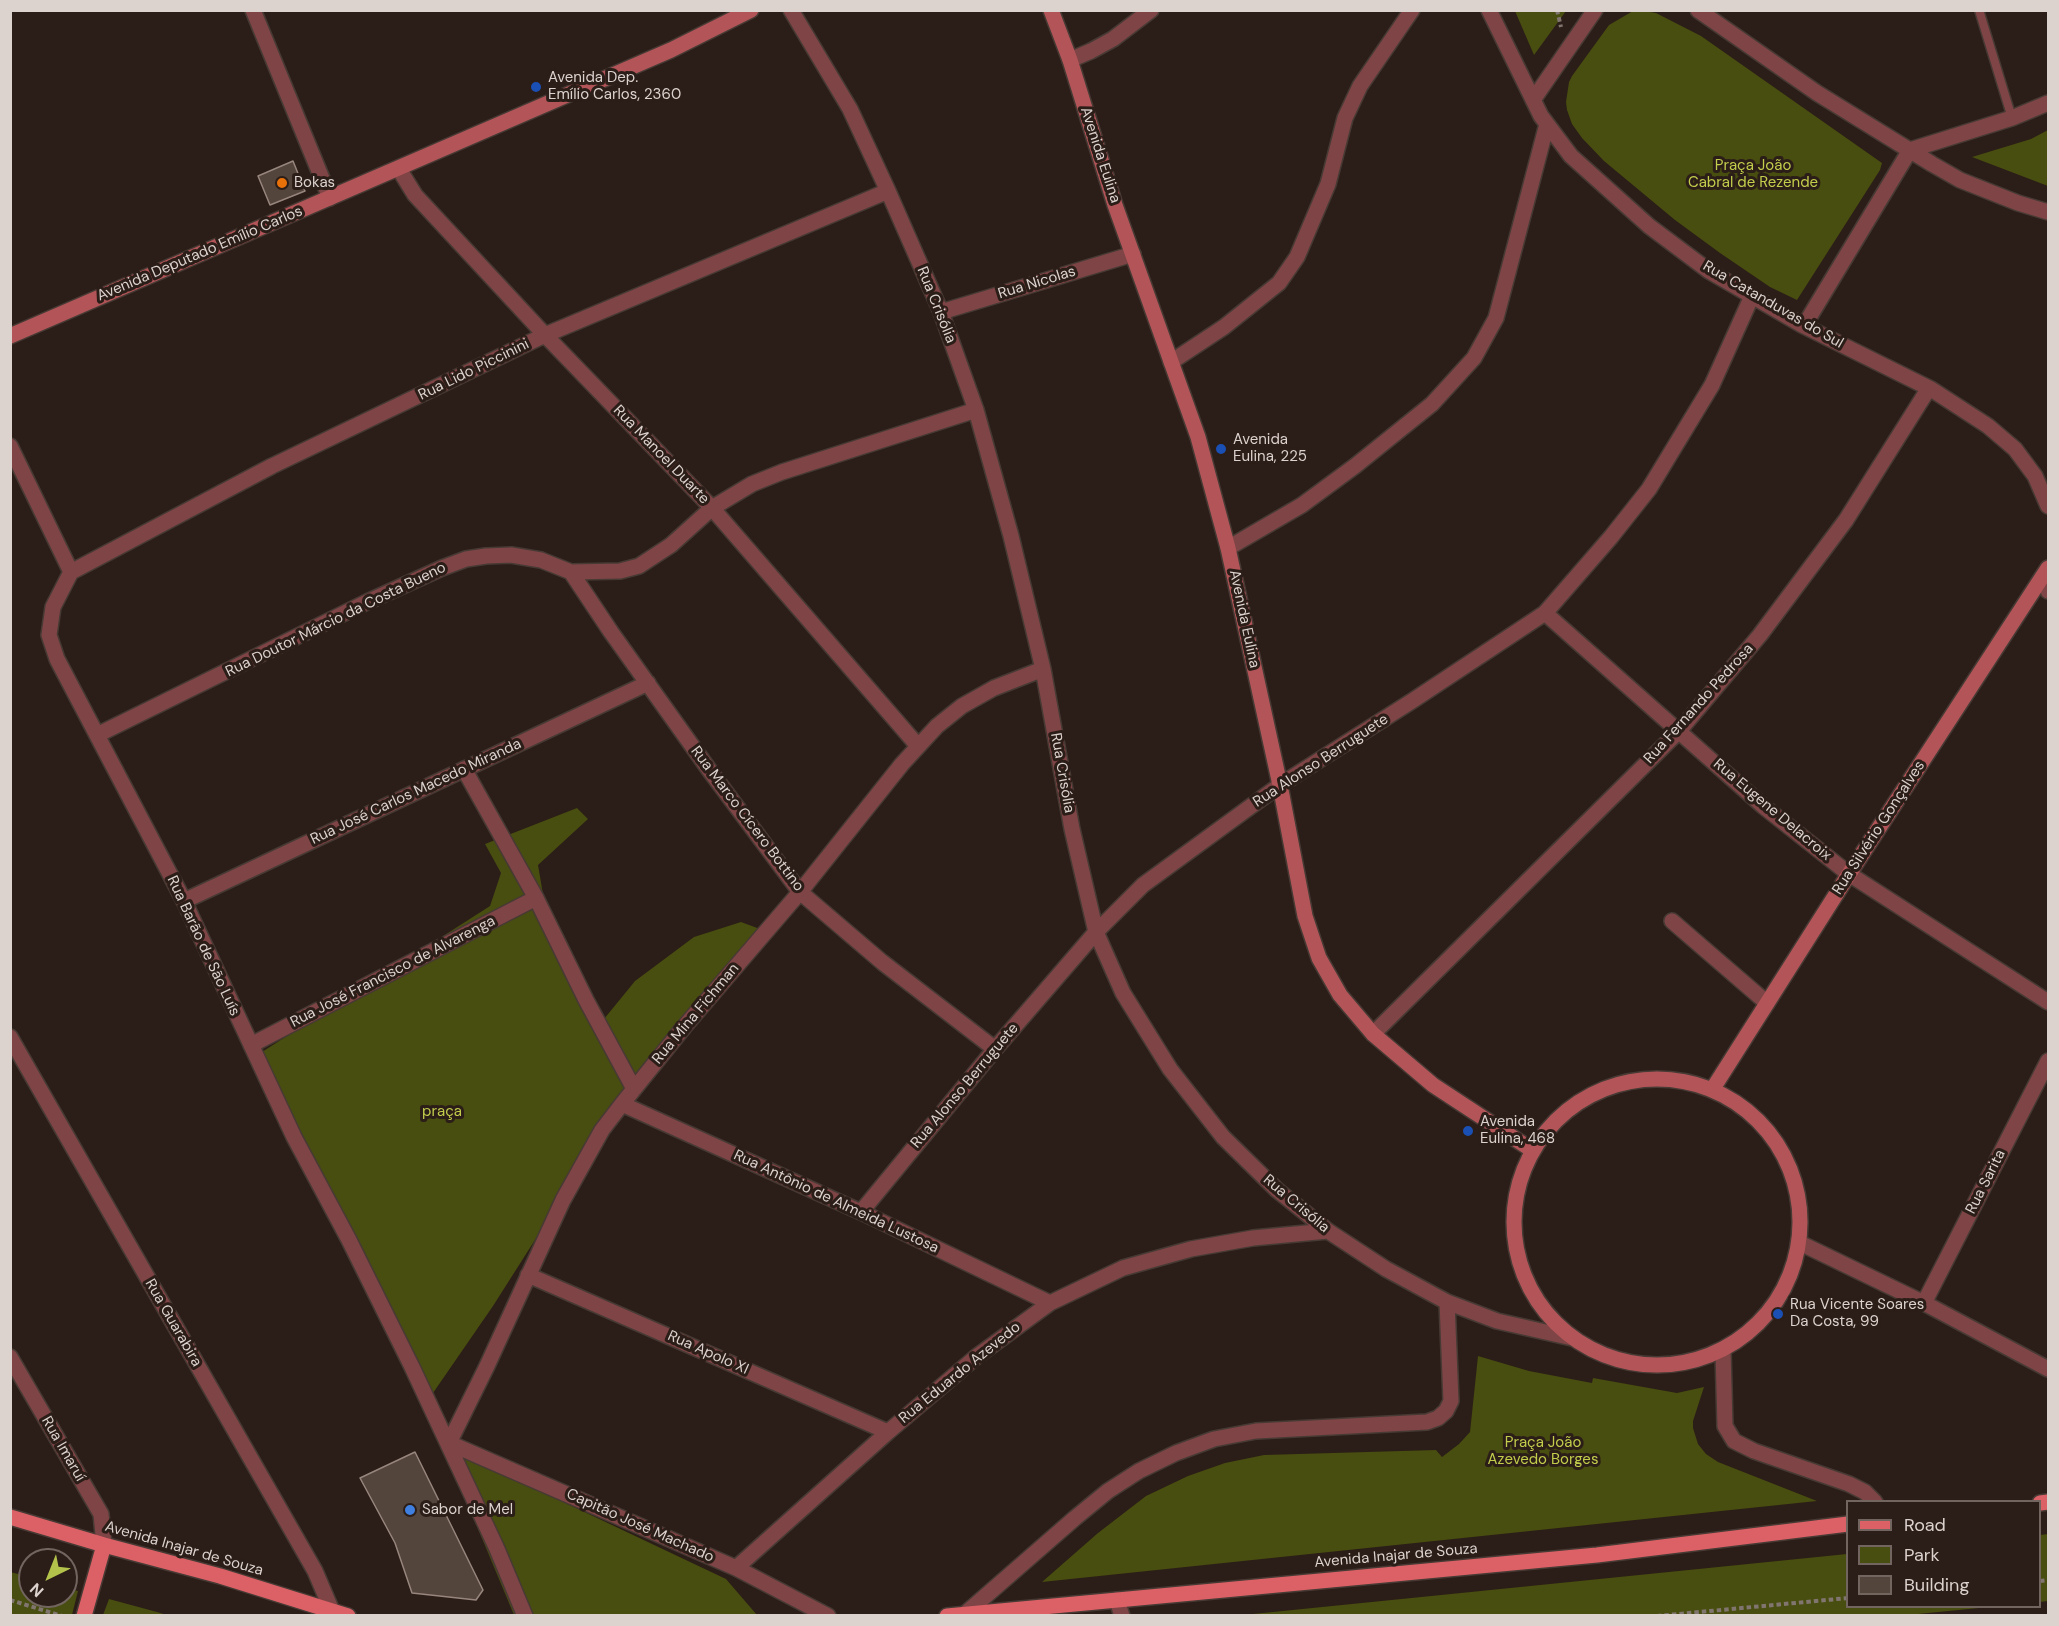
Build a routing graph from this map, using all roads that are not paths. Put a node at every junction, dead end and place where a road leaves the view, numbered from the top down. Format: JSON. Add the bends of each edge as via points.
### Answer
{"nodes":[{"id":1,"x":253,"y":10,"type":"edge"},
{"id":2,"x":751,"y":10,"type":"edge"},
{"id":3,"x":792,"y":10,"type":"edge"},
{"id":4,"x":1051,"y":10,"type":"edge"},
{"id":5,"x":1151,"y":10,"type":"edge"},
{"id":6,"x":1412,"y":10,"type":"edge"},
{"id":7,"x":1488,"y":10,"type":"edge"},
{"id":8,"x":1595,"y":10,"type":"edge"},
{"id":9,"x":1698,"y":10,"type":"edge"},
{"id":10,"x":1979,"y":10,"type":"edge"},
{"id":11,"x":730,"y":15,"type":"edge"},
{"id":12,"x":1070,"y":60,"type":"junction"},
{"id":13,"x":1533,"y":100,"type":"junction"},
{"id":14,"x":2049,"y":102,"type":"edge"},
{"id":15,"x":2012,"y":118,"type":"junction"},
{"id":16,"x":1547,"y":124,"type":"junction"},
{"id":17,"x":1910,"y":150,"type":"junction"},
{"id":18,"x":399,"y":169,"type":"junction"},
{"id":19,"x":888,"y":191,"type":"junction"},
{"id":20,"x":330,"y":198,"type":"junction"},
{"id":21,"x":2049,"y":212,"type":"edge"},
{"id":22,"x":1133,"y":254,"type":"junction"},
{"id":23,"x":1752,"y":296,"type":"junction"},
{"id":24,"x":941,"y":312,"type":"junction"},
{"id":25,"x":1804,"y":326,"type":"junction"},
{"id":26,"x":545,"y":335,"type":"junction"},
{"id":27,"x":10,"y":336,"type":"edge"},
{"id":28,"x":1172,"y":362,"type":"junction"},
{"id":29,"x":1929,"y":388,"type":"junction"},
{"id":30,"x":976,"y":410,"type":"junction"},
{"id":31,"x":10,"y":446,"type":"edge"},
{"id":32,"x":2049,"y":506,"type":"edge"},
{"id":33,"x":711,"y":508,"type":"junction"},
{"id":34,"x":1228,"y":548,"type":"junction"},
{"id":35,"x":71,"y":572,"type":"junction"},
{"id":36,"x":571,"y":572,"type":"junction"},
{"id":37,"x":2047,"y":578,"type":"edge"},
{"id":38,"x":1545,"y":613,"type":"junction"},
{"id":39,"x":1043,"y":669,"type":"junction"},
{"id":40,"x":648,"y":682,"type":"junction"},
{"id":41,"x":1679,"y":731,"type":"junction"},
{"id":42,"x":97,"y":735,"type":"junction"},
{"id":43,"x":918,"y":746,"type":"junction"},
{"id":44,"x":464,"y":770,"type":"junction"},
{"id":45,"x":1280,"y":785,"type":"junction"},
{"id":46,"x":1849,"y":874,"type":"junction"},
{"id":47,"x":800,"y":892,"type":"junction"},
{"id":48,"x":536,"y":898,"type":"junction"},
{"id":49,"x":184,"y":901,"type":"junction"},
{"id":50,"x":1672,"y":921,"type":"dead end"},
{"id":51,"x":1096,"y":932,"type":"junction"},
{"id":52,"x":2049,"y":1002,"type":"edge"},
{"id":53,"x":1767,"y":1003,"type":"junction"},
{"id":54,"x":1373,"y":1034,"type":"junction"},
{"id":55,"x":10,"y":1037,"type":"edge"},
{"id":56,"x":251,"y":1045,"type":"junction"},
{"id":57,"x":995,"y":1049,"type":"junction"},
{"id":58,"x":2049,"y":1061,"type":"edge"},
{"id":59,"x":634,"y":1089,"type":"junction"},
{"id":60,"x":1712,"y":1090,"type":"junction"},
{"id":61,"x":622,"y":1104,"type":"junction"},
{"id":62,"x":1532,"y":1150,"type":"junction"},
{"id":63,"x":861,"y":1212,"type":"junction"},
{"id":64,"x":1328,"y":1231,"type":"junction"},
{"id":65,"x":1800,"y":1243,"type":"junction"},
{"id":66,"x":528,"y":1275,"type":"junction"},
{"id":67,"x":1448,"y":1302,"type":"junction"},
{"id":68,"x":1924,"y":1302,"type":"junction"},
{"id":69,"x":1050,"y":1303,"type":"junction"},
{"id":70,"x":1572,"y":1338,"type":"junction"},
{"id":71,"x":1723,"y":1351,"type":"junction"},
{"id":72,"x":10,"y":1357,"type":"edge"},
{"id":73,"x":2049,"y":1369,"type":"edge"},
{"id":74,"x":888,"y":1431,"type":"junction"},
{"id":75,"x":449,"y":1443,"type":"junction"},
{"id":76,"x":1873,"y":1500,"type":"edge"},
{"id":77,"x":10,"y":1517,"type":"edge"},
{"id":78,"x":1846,"y":1524,"type":"edge"},
{"id":79,"x":104,"y":1545,"type":"junction"},
{"id":80,"x":736,"y":1569,"type":"junction"},
{"id":81,"x":1120,"y":1608,"type":"edge"},
{"id":82,"x":332,"y":1611,"type":"junction"},
{"id":83,"x":966,"y":1613,"type":"junction"},
{"id":84,"x":84,"y":1616,"type":"edge"},
{"id":85,"x":348,"y":1616,"type":"edge"},
{"id":86,"x":525,"y":1616,"type":"edge"},
{"id":87,"x":828,"y":1616,"type":"edge"},
{"id":88,"x":947,"y":1616,"type":"edge"}],
"edges":[{"from":1,"to":20,"type":"street"},
{"from":2,"to":11,"type":"street","name":"Avenida Deputado Emílio Carlos"},
{"from":3,"to":19,"type":"street","name":"Rua Crisólia","via":[[850,109]]},
{"from":4,"to":12,"type":"street","name":"Avenida Eulina"},
{"from":5,"to":12,"type":"street","via":[[1113,39]]},
{"from":6,"to":28,"type":"street","via":[[1360,86],[1345,118],[1328,184],[1297,257],[1279,283]]},
{"from":7,"to":13,"type":"street","name":"Rua Catanduvas do Sul"},
{"from":8,"to":13,"type":"street"},
{"from":9,"to":17,"type":"street","via":[[1817,93]]},
{"from":10,"to":15,"type":"lane"},
{"from":11,"to":18,"type":"street","name":"Avenida Deputado Emílio Carlos","via":[[661,55]]},
{"from":12,"to":22,"type":"street","name":"Avenida Eulina"},
{"from":13,"to":16,"type":"street","name":"Rua Catanduvas do Sul"},
{"from":14,"to":15,"type":"street"},
{"from":15,"to":17,"type":"street"},
{"from":16,"to":23,"type":"street","name":"Rua Catanduvas do Sul","via":[[1571,156],[1649,226],[1709,271]]},
{"from":16,"to":34,"type":"street","via":[[1496,318],[1474,358],[1432,404],[1355,466],[1302,505]]},
{"from":17,"to":21,"type":"street","via":[[1960,180]]},
{"from":17,"to":25,"type":"street"},
{"from":18,"to":20,"type":"street","name":"Avenida Deputado Emílio Carlos"},
{"from":18,"to":26,"type":"street","name":"Rua Manoel Duarte","via":[[415,195]]},
{"from":19,"to":24,"type":"street","name":"Rua Crisólia"},
{"from":19,"to":26,"type":"street","name":"Rua Lido Piccinini"},
{"from":20,"to":27,"type":"street","name":"Avenida Deputado Emílio Carlos"},
{"from":22,"to":24,"type":"street","name":"Rua Nicolas"},
{"from":22,"to":28,"type":"street","name":"Avenida Eulina"},
{"from":23,"to":25,"type":"street","name":"Rua Catanduvas do Sul"},
{"from":23,"to":38,"type":"street","name":"Rua Alonso Berruguete","via":[[1712,385],[1649,489]]},
{"from":24,"to":30,"type":"street","name":"Rua Crisólia"},
{"from":25,"to":29,"type":"street","name":"Rua Catanduvas do Sul"},
{"from":26,"to":33,"type":"street","name":"Rua Manoel Duarte"},
{"from":26,"to":35,"type":"street","name":"Rua Lido Piccinini","via":[[272,466]]},
{"from":28,"to":34,"type":"street","name":"Avenida Eulina","via":[[1198,437]]},
{"from":29,"to":32,"type":"street","name":"Rua Catanduvas do Sul","via":[[1988,426],[2015,449],[2035,476]]},
{"from":29,"to":41,"type":"street","name":"Rua Fernando Pedrosa","via":[[1846,520],[1760,635]]},
{"from":30,"to":33,"type":"street","name":"Rua Doutor Márcio da Costa Bueno","via":[[782,472]]},
{"from":30,"to":39,"type":"street","name":"Rua Crisólia"},
{"from":31,"to":35,"type":"street"},
{"from":33,"to":36,"type":"street","name":"Rua Doutor Márcio da Costa Bueno","via":[[671,545],[639,566],[620,571]]},
{"from":33,"to":43,"type":"street","name":"Rua Manoel Duarte"},
{"from":34,"to":45,"type":"street","name":"Avenida Eulina"},
{"from":35,"to":42,"type":"street","name":"Rua Barão de São Luís","via":[[53,607],[50,635],[57,659]]},
{"from":36,"to":40,"type":"street","name":"Rua Marco Cícero Bottino"},
{"from":36,"to":42,"type":"street","name":"Rua Doutor Márcio da Costa Bueno","via":[[541,560],[511,555],[466,559],[367,602]]},
{"from":37,"to":46,"type":"street","name":"Rua Silvério Gonçalves"},
{"from":38,"to":41,"type":"street","name":"Rua Eugene Delacroix"},
{"from":38,"to":45,"type":"street","name":"Rua Alonso Berruguete"},
{"from":39,"to":43,"type":"street","name":"Rua Mina Fichman","via":[[994,688],[962,706]]},
{"from":39,"to":51,"type":"street","name":"Rua Crisólia","via":[[1072,829]]},
{"from":40,"to":44,"type":"street","name":"Rua José Carlos Macedo Miranda"},
{"from":40,"to":47,"type":"street","name":"Rua Marco Cícero Bottino"},
{"from":41,"to":46,"type":"street","name":"Rua Eugene Delacroix","via":[[1763,806]]},
{"from":41,"to":54,"type":"street","name":"Rua Fernando Pedrosa"},
{"from":42,"to":49,"type":"street","name":"Rua Barão de São Luís"},
{"from":43,"to":47,"type":"street","name":"Rua Mina Fichman"},
{"from":44,"to":48,"type":"street"},
{"from":44,"to":49,"type":"street","name":"Rua José Carlos Macedo Miranda"},
{"from":45,"to":51,"type":"street","name":"Rua Alonso Berruguete","via":[[1143,885]]},
{"from":45,"to":54,"type":"street","name":"Avenida Eulina","via":[[1305,916],[1319,958],[1340,995]]},
{"from":46,"to":52,"type":"street","name":"Rua Eugene Delacroix"},
{"from":46,"to":53,"type":"street","name":"Rua Silvério Gonçalves"},
{"from":47,"to":57,"type":"street","name":"Rua Marco Cícero Bottino","via":[[882,962]]},
{"from":47,"to":59,"type":"street","name":"Rua Mina Fichman"},
{"from":48,"to":56,"type":"street","name":"Rua José Francisco de Alvarenga"},
{"from":48,"to":59,"type":"street"},
{"from":49,"to":56,"type":"street","name":"Rua Barão de São Luís"},
{"from":50,"to":53,"type":"street"},
{"from":51,"to":57,"type":"street","name":"Rua Alonso Berruguete"},
{"from":51,"to":64,"type":"street","name":"Rua Crisólia","via":[[1123,993],[1170,1069],[1223,1137],[1276,1190]]},
{"from":53,"to":60,"type":"street","name":"Rua Silvério Gonçalves"},
{"from":54,"to":62,"type":"street","name":"Avenida Eulina","via":[[1433,1085]]},
{"from":55,"to":82,"type":"street","name":"Rua Guarabira","via":[[315,1571]]},
{"from":56,"to":75,"type":"street","name":"Rua Barão de São Luís"},
{"from":57,"to":63,"type":"street","name":"Rua Alonso Berruguete"},
{"from":58,"to":68,"type":"street","name":"Rua Sarita"},
{"from":59,"to":61,"type":"street","name":"Rua Mina Fichman"},
{"from":60,"to":62,"type":"street","via":[[1672,1079],[1630,1081],[1591,1094],[1558,1118]]},
{"from":60,"to":65,"type":"street","via":[[1752,1114],[1782,1151],[1798,1196]]},
{"from":61,"to":63,"type":"street","name":"Rua Antônio de Almeida Lustosa"},
{"from":61,"to":66,"type":"street","name":"Rua Mina Fichman","via":[[579,1170]]},
{"from":62,"to":70,"type":"street","via":[[1516,1189],[1513,1230],[1522,1271],[1542,1308]]},
{"from":63,"to":69,"type":"street","name":"Rua Antônio de Almeida Lustosa"},
{"from":64,"to":67,"type":"street","name":"Rua Crisólia","via":[[1386,1269]]},
{"from":64,"to":69,"type":"street","name":"Rua Eduardo Azevedo","via":[[1191,1249],[1123,1268]]},
{"from":65,"to":68,"type":"street"},
{"from":65,"to":71,"type":"street","via":[[1787,1286],[1760,1324]]},
{"from":66,"to":74,"type":"street","name":"Rua Apolo XI"},
{"from":66,"to":75,"type":"street","name":"Rua Mina Fichman"},
{"from":67,"to":70,"type":"street","name":"Rua Crisólia","via":[[1497,1321]]},
{"from":67,"to":83,"type":"street","via":[[1451,1401],[1438,1419],[1256,1431],[1176,1452],[1108,1491]]},
{"from":68,"to":73,"type":"street"},
{"from":69,"to":74,"type":"street","name":"Rua Eduardo Azevedo","via":[[976,1356]]},
{"from":70,"to":71,"type":"street","via":[[1606,1357],[1646,1366],[1686,1364]]},
{"from":71,"to":76,"type":"street","via":[[1724,1420],[1734,1441],[1849,1484]]},
{"from":72,"to":79,"type":"street","name":"Rua Imaruí","via":[[101,1514]]},
{"from":74,"to":80,"type":"street","name":"Rua Eduardo Azevedo"},
{"from":75,"to":80,"type":"street","name":"Capitão José Machado"},
{"from":75,"to":86,"type":"street","name":"Rua Barão de São Luís"},
{"from":77,"to":79,"type":"main road","name":"Avenida Inajar de Souza"},
{"from":78,"to":81,"type":"main road","name":"Avenida Inajar de Souza"},
{"from":79,"to":82,"type":"main road","name":"Avenida Inajar de Souza"},
{"from":79,"to":84,"type":"main road"},
{"from":80,"to":87,"type":"street","name":"Capitão José Machado"},
{"from":81,"to":83,"type":"main road","name":"Avenida Inajar de Souza"},
{"from":82,"to":85,"type":"main road","name":"Avenida Inajar de Souza"},
{"from":83,"to":88,"type":"main road","name":"Avenida Inajar de Souza"}]}
